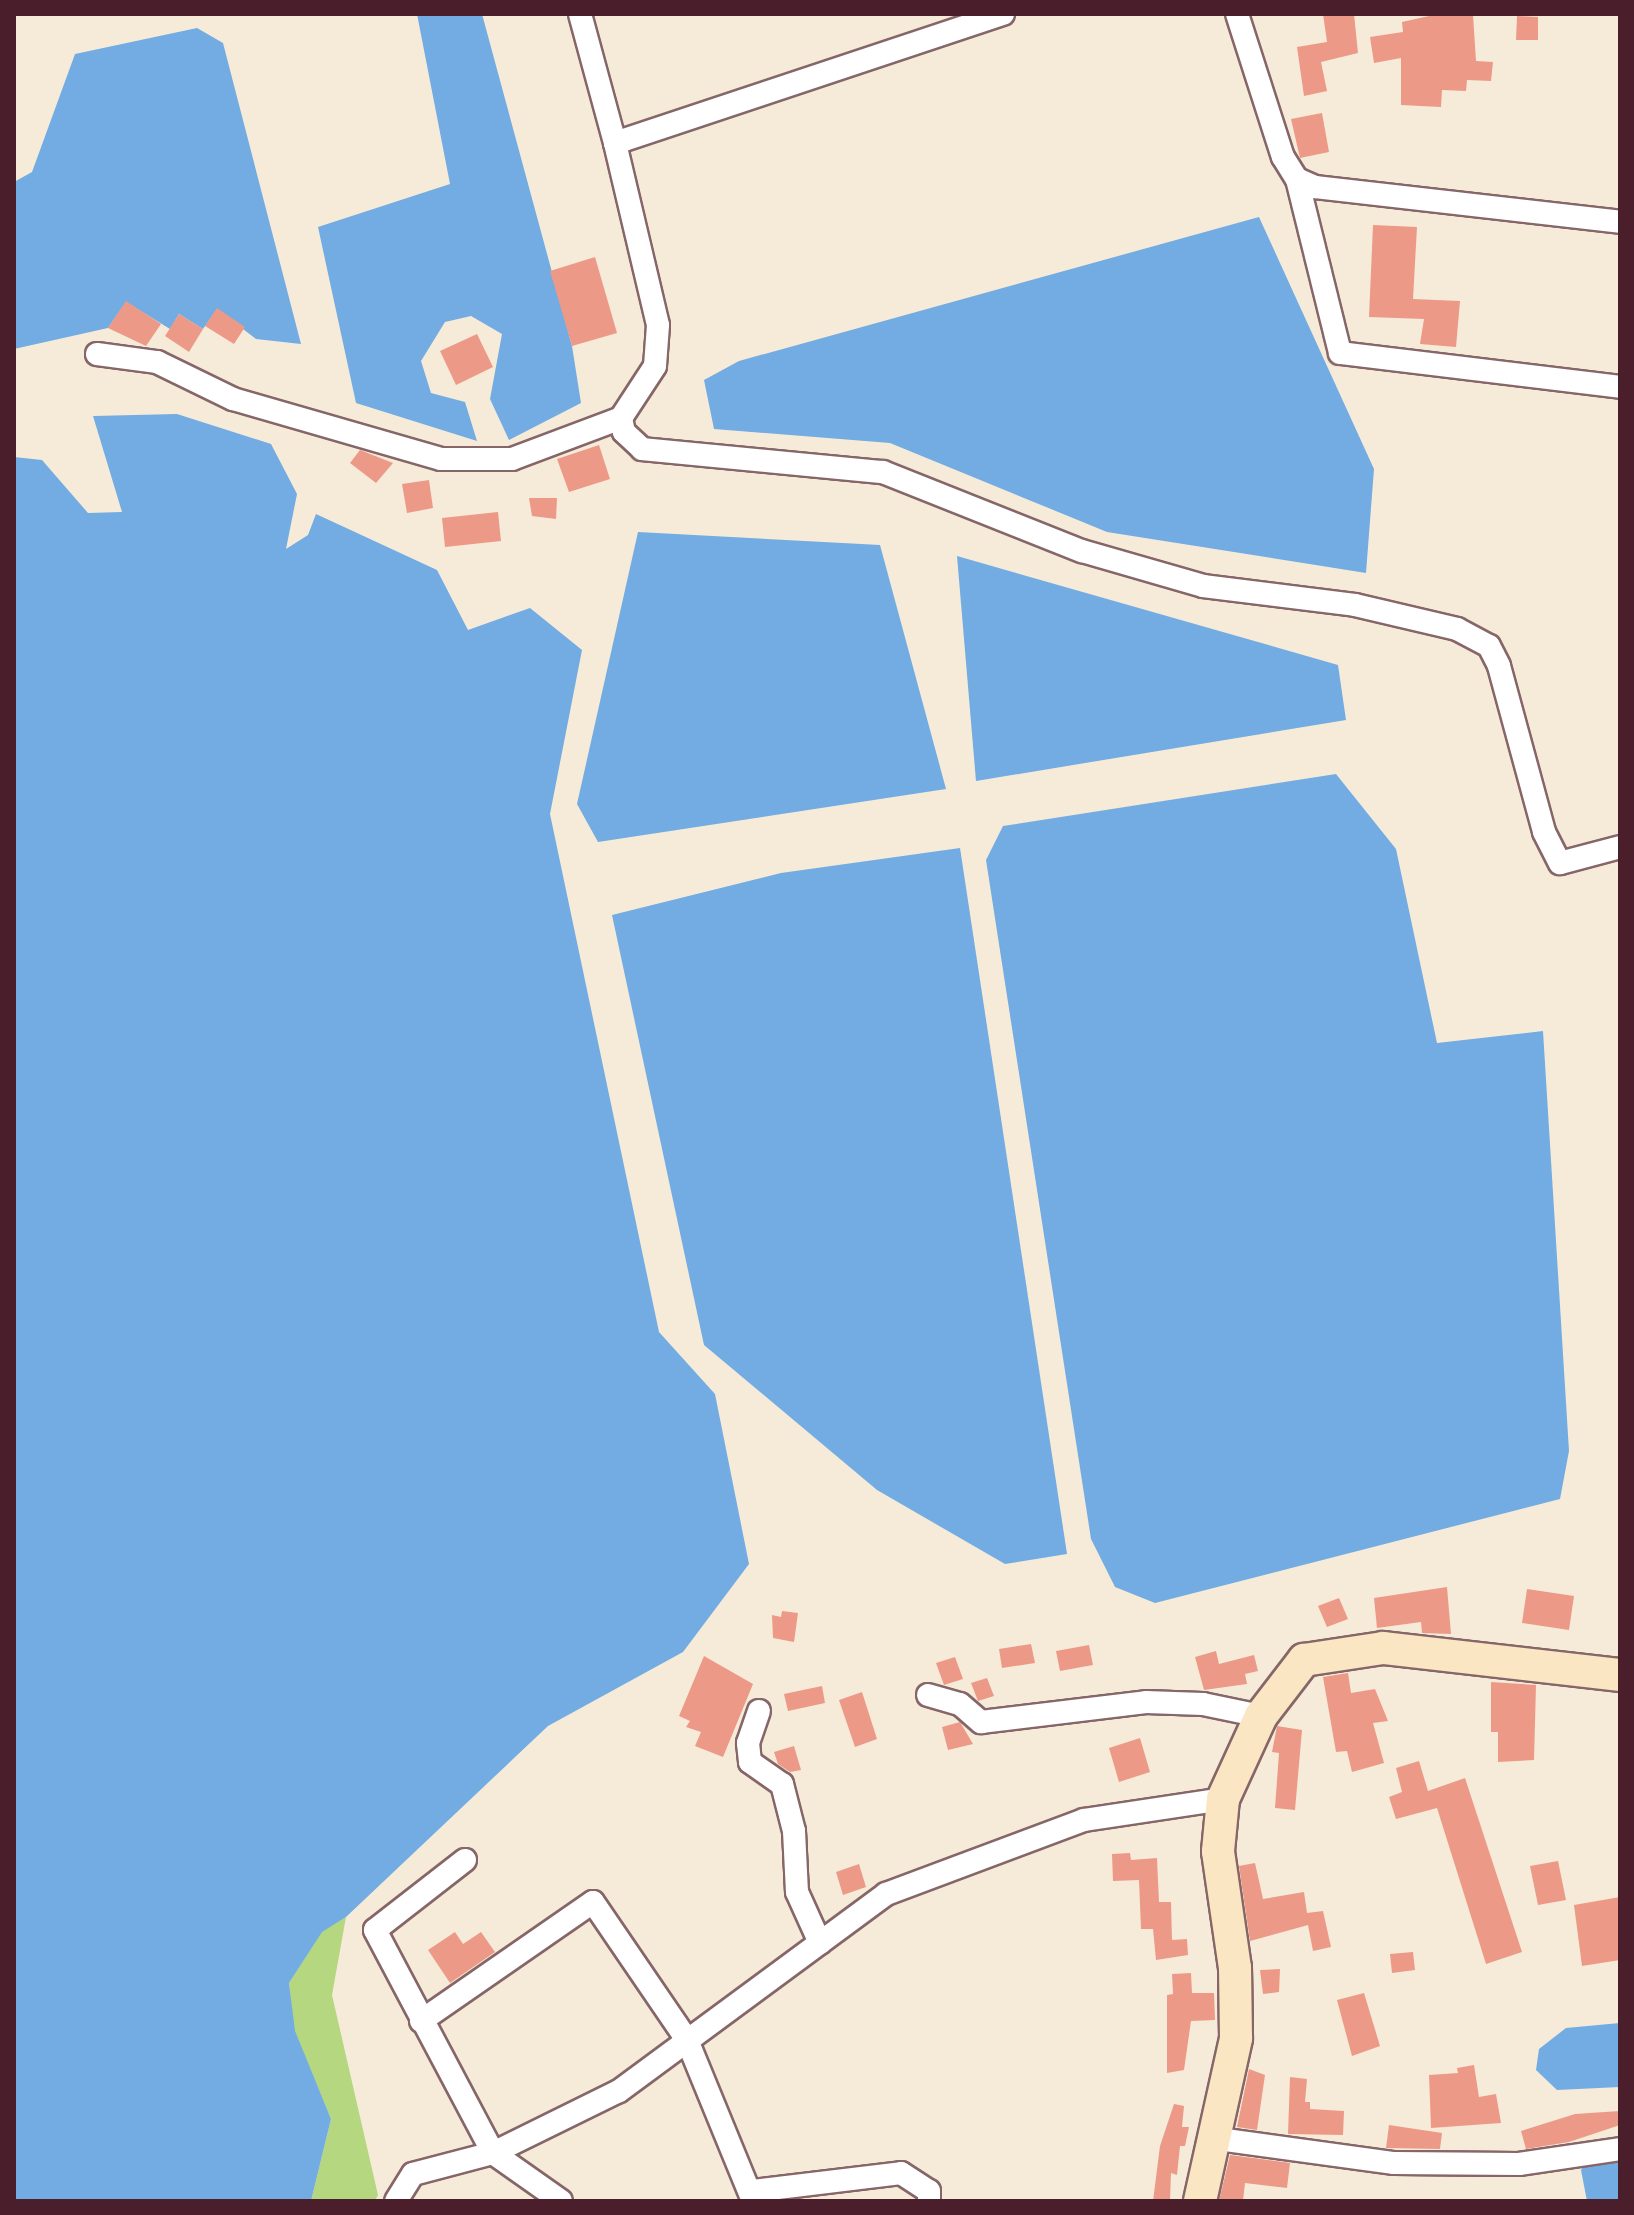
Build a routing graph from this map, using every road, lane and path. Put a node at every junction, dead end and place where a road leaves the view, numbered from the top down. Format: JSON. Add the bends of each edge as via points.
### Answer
{"nodes":[{"id":1,"x":580,"y":14,"type":"edge"},
{"id":2,"x":1003,"y":14,"type":"edge"},
{"id":3,"x":1237,"y":14,"type":"edge"},
{"id":4,"x":615,"y":143,"type":"junction"},
{"id":5,"x":1297,"y":179,"type":"junction"},
{"id":6,"x":1620,"y":222,"type":"edge"},
{"id":7,"x":97,"y":354,"type":"dead end"},
{"id":8,"x":1620,"y":387,"type":"edge"},
{"id":9,"x":621,"y":418,"type":"junction"},
{"id":10,"x":1620,"y":847,"type":"edge"},
{"id":11,"x":1620,"y":1675,"type":"edge"},
{"id":12,"x":928,"y":1695,"type":"dead end"},
{"id":13,"x":759,"y":1711,"type":"dead end"},
{"id":14,"x":1261,"y":1716,"type":"junction"},
{"id":15,"x":1223,"y":1799,"type":"junction"},
{"id":16,"x":465,"y":1860,"type":"dead end"},
{"id":17,"x":820,"y":1943,"type":"junction"},
{"id":18,"x":421,"y":2021,"type":"junction"},
{"id":19,"x":687,"y":2040,"type":"junction"},
{"id":20,"x":1211,"y":2138,"type":"junction"},
{"id":21,"x":1620,"y":2149,"type":"edge"},
{"id":22,"x":493,"y":2153,"type":"junction"},
{"id":23,"x":753,"y":2196,"type":"edge"},
{"id":24,"x":396,"y":2201,"type":"edge"},
{"id":25,"x":561,"y":2201,"type":"edge"},
{"id":26,"x":929,"y":2201,"type":"edge"},
{"id":27,"x":1200,"y":2201,"type":"edge"}],
"edges":[{"from":1,"to":4,"type":"street"},
{"from":2,"to":4,"type":"street"},
{"from":3,"to":5,"type":"street","via":[[1283,157]]},
{"from":4,"to":9,"type":"street","via":[[658,325],[655,366]]},
{"from":5,"to":6,"type":"street","via":[[1315,187]]},
{"from":5,"to":8,"type":"street","via":[[1340,353]]},
{"from":7,"to":9,"type":"street","via":[[157,362],[233,399],[441,459],[512,459]]},
{"from":9,"to":10,"type":"street","via":[[624,432],[642,449],[883,472],[1082,551],[1203,586],[1355,605],[1457,629],[1489,646],[1499,666],[1544,832],[1560,863]]},
{"from":11,"to":14,"type":"street","via":[[1383,1648],[1304,1660]]},
{"from":12,"to":14,"type":"street","via":[[960,1704],[981,1722],[1146,1702],[1203,1704]]},
{"from":13,"to":17,"type":"street","via":[[748,1743],[750,1762],[782,1784],[794,1831],[797,1892]]},
{"from":14,"to":15,"type":"street"},
{"from":15,"to":17,"type":"street","via":[[1084,1820],[886,1894]]},
{"from":15,"to":20,"type":"street","via":[[1218,1851],[1235,1968],[1236,2038]]},
{"from":16,"to":18,"type":"street","via":[[375,1930]]},
{"from":17,"to":19,"type":"street"},
{"from":18,"to":19,"type":"street","via":[[593,1902]]},
{"from":18,"to":22,"type":"street"},
{"from":19,"to":22,"type":"street","via":[[619,2091]]},
{"from":19,"to":23,"type":"street"},
{"from":20,"to":21,"type":"street","via":[[1394,2163],[1519,2164]]},
{"from":20,"to":27,"type":"street"},
{"from":22,"to":24,"type":"street","via":[[413,2174]]},
{"from":22,"to":25,"type":"street"},
{"from":23,"to":26,"type":"street","via":[[901,2173],[929,2191]]}]}
